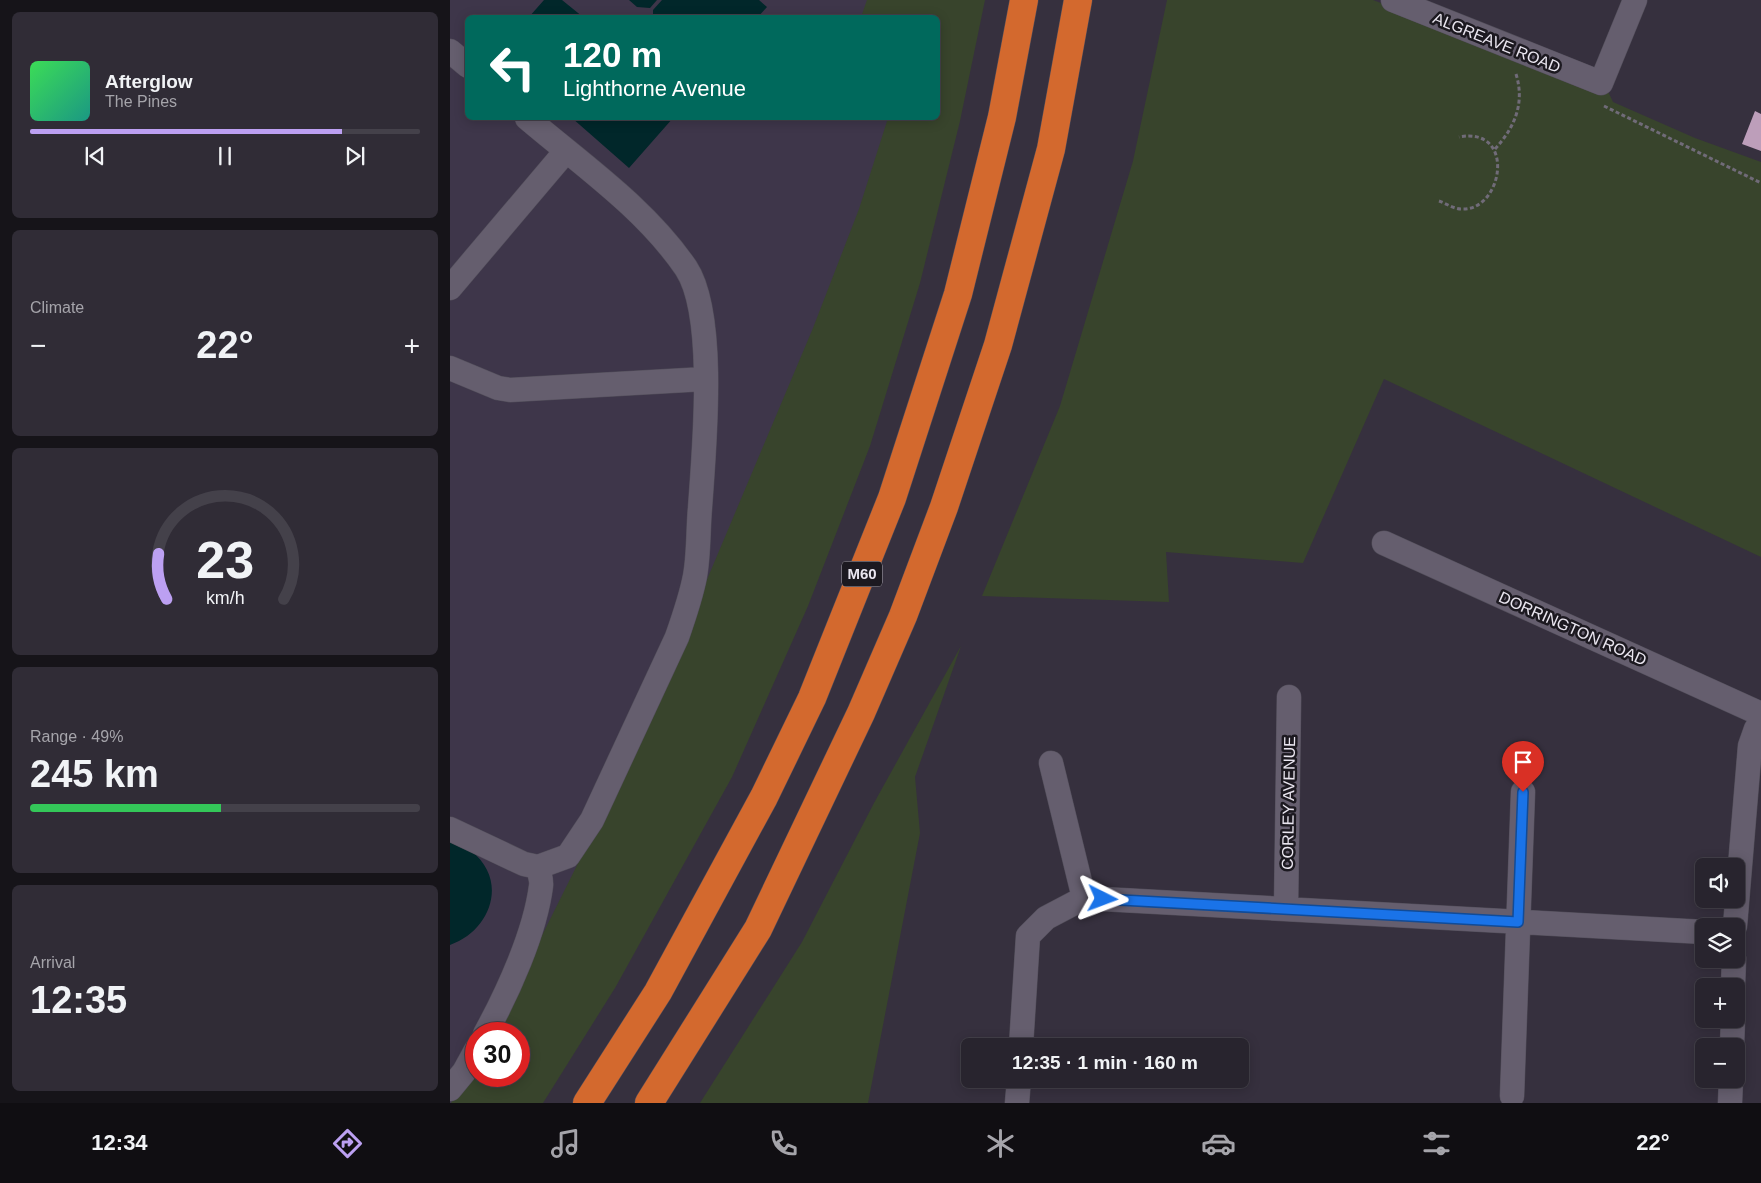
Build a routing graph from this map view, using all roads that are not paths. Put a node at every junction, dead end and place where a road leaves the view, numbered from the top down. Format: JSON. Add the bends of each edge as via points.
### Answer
{"nodes":[{"id":1,"x":1024,"y":0,"type":"edge"},
{"id":2,"x":1078,"y":0,"type":"edge"},
{"id":3,"x":1393,"y":0,"type":"edge"},
{"id":4,"x":1635,"y":0,"type":"edge"},
{"id":5,"x":450,"y":51,"type":"edge"},
{"id":6,"x":465,"y":64,"type":"edge"},
{"id":7,"x":529,"y":120,"type":"edge"},
{"id":8,"x":566,"y":151,"type":"junction"},
{"id":9,"x":450,"y":288,"type":"edge"},
{"id":10,"x":450,"y":368,"type":"edge"},
{"id":11,"x":705,"y":379,"type":"junction"},
{"id":12,"x":1384,"y":543,"type":"dead end"},
{"id":13,"x":1289,"y":697,"type":"dead end"},
{"id":14,"x":1761,"y":714,"type":"edge"},
{"id":15,"x":1761,"y":722,"type":"edge"},
{"id":16,"x":1051,"y":763,"type":"dead end"},
{"id":17,"x":1523,"y":792,"type":"dead end"},
{"id":18,"x":450,"y":829,"type":"edge"},
{"id":19,"x":538,"y":867,"type":"junction"},
{"id":20,"x":1084,"y":898,"type":"junction"},
{"id":21,"x":1286,"y":909,"type":"junction"},
{"id":22,"x":1736,"y":918,"type":"edge"},
{"id":23,"x":1518,"y":922,"type":"junction"},
{"id":24,"x":1695,"y":932,"type":"edge"},
{"id":25,"x":490,"y":1022,"type":"edge"},
{"id":26,"x":1022,"y":1038,"type":"edge"},
{"id":27,"x":465,"y":1070,"type":"edge"},
{"id":28,"x":1018,"y":1088,"type":"edge"},
{"id":29,"x":1731,"y":1088,"type":"edge"},
{"id":30,"x":450,"y":1089,"type":"edge"},
{"id":31,"x":1512,"y":1096,"type":"dead end"},
{"id":32,"x":587,"y":1103,"type":"edge"},
{"id":33,"x":649,"y":1103,"type":"edge"},
{"id":34,"x":1017,"y":1103,"type":"edge"},
{"id":35,"x":1730,"y":1103,"type":"edge"}],
"edges":[{"from":1,"to":32,"type":"highway","number":"M60","via":[[1002,117],[958,294],[892,498],[812,698],[764,797],[658,992]]},
{"from":2,"to":33,"type":"highway","via":[[1050,149],[998,345],[944,507],[903,616],[861,714],[758,929]]},
{"from":3,"to":4,"type":"street","name":"ALGREAVE ROAD","via":[[1601,83]]},
{"from":5,"to":6,"type":"street"},
{"from":7,"to":8,"type":"street"},
{"from":8,"to":9,"type":"street"},
{"from":8,"to":11,"type":"street","via":[[630,205],[687,270],[702,318]]},
{"from":10,"to":11,"type":"street","via":[[510,390]]},
{"from":11,"to":19,"type":"street","via":[[706,434],[696,565],[688,608],[592,820],[568,856]]},
{"from":12,"to":14,"type":"street","name":"DORRINGTON ROAD"},
{"from":13,"to":21,"type":"street","name":"CORLEY AVENUE"},
{"from":15,"to":22,"type":"street","via":[[1750,746]]},
{"from":16,"to":20,"type":"street"},
{"from":17,"to":23,"type":"street"},
{"from":18,"to":19,"type":"street","via":[[524,864]]},
{"from":19,"to":25,"type":"street","via":[[542,884],[534,919]]},
{"from":20,"to":21,"type":"street"},
{"from":20,"to":26,"type":"street","via":[[1046,918],[1028,936]]},
{"from":21,"to":23,"type":"street"},
{"from":23,"to":24,"type":"street"},
{"from":23,"to":31,"type":"street"},
{"from":27,"to":30,"type":"street"},
{"from":28,"to":34,"type":"street"},
{"from":29,"to":35,"type":"street"}]}
